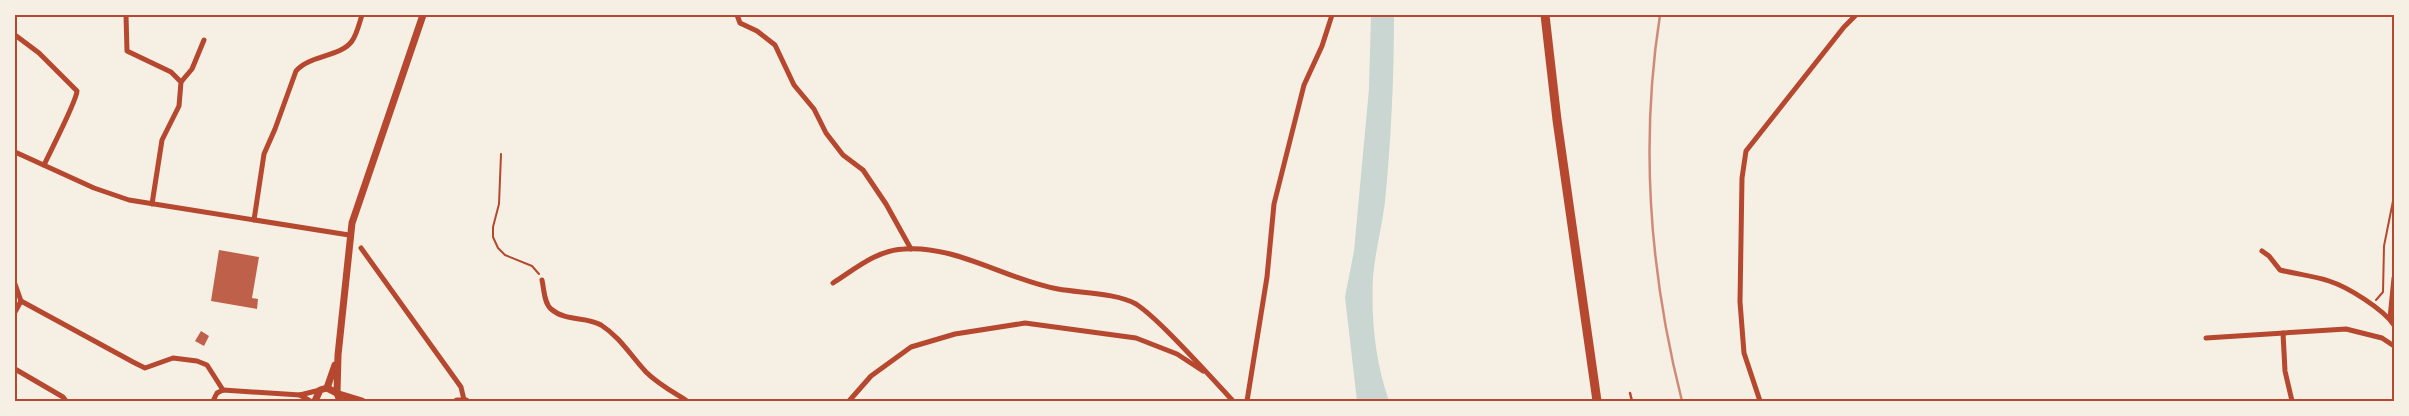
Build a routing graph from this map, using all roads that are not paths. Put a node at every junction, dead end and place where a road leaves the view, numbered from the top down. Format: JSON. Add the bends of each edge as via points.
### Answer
{"nodes":[{"id":1,"x":126,"y":15,"type":"edge"},
{"id":2,"x":362,"y":15,"type":"edge"},
{"id":3,"x":423,"y":15,"type":"edge"},
{"id":4,"x":738,"y":15,"type":"edge"},
{"id":5,"x":1545,"y":15,"type":"edge"},
{"id":6,"x":1856,"y":15,"type":"edge"},
{"id":7,"x":1331,"y":16,"type":"edge"},
{"id":8,"x":15,"y":34,"type":"edge"},
{"id":9,"x":204,"y":40,"type":"dead end"},
{"id":10,"x":181,"y":82,"type":"junction"},
{"id":11,"x":15,"y":152,"type":"edge"},
{"id":12,"x":44,"y":165,"type":"junction"},
{"id":13,"x":152,"y":204,"type":"junction"},
{"id":14,"x":254,"y":220,"type":"junction"},
{"id":15,"x":349,"y":235,"type":"junction"},
{"id":16,"x":361,"y":248,"type":"dead end"},
{"id":17,"x":911,"y":249,"type":"junction"},
{"id":18,"x":2262,"y":251,"type":"dead end"},
{"id":19,"x":2394,"y":278,"type":"edge"},
{"id":20,"x":542,"y":280,"type":"road end"},
{"id":21,"x":833,"y":283,"type":"dead end"},
{"id":22,"x":15,"y":284,"type":"edge"},
{"id":23,"x":21,"y":301,"type":"junction"},
{"id":24,"x":15,"y":312,"type":"edge"},
{"id":25,"x":2390,"y":318,"type":"junction"},
{"id":26,"x":2394,"y":325,"type":"edge"},
{"id":27,"x":2283,"y":333,"type":"junction"},
{"id":28,"x":2206,"y":338,"type":"dead end"},
{"id":29,"x":2394,"y":346,"type":"edge"},
{"id":30,"x":338,"y":355,"type":"junction"},
{"id":31,"x":15,"y":369,"type":"edge"},
{"id":32,"x":1209,"y":376,"type":"junction"},
{"id":33,"x":323,"y":389,"type":"junction"},
{"id":34,"x":223,"y":390,"type":"junction"},
{"id":35,"x":1630,"y":393,"type":"dead end"},
{"id":36,"x":300,"y":395,"type":"junction"},
{"id":37,"x":339,"y":396,"type":"edge"},
{"id":38,"x":66,"y":401,"type":"edge"},
{"id":39,"x":213,"y":401,"type":"edge"},
{"id":40,"x":310,"y":401,"type":"edge"},
{"id":41,"x":315,"y":401,"type":"edge"},
{"id":42,"x":357,"y":401,"type":"edge"},
{"id":43,"x":462,"y":401,"type":"edge"},
{"id":44,"x":687,"y":401,"type":"edge"},
{"id":45,"x":849,"y":401,"type":"edge"},
{"id":46,"x":1233,"y":401,"type":"edge"},
{"id":47,"x":1247,"y":401,"type":"edge"},
{"id":48,"x":1597,"y":401,"type":"edge"},
{"id":49,"x":1632,"y":401,"type":"edge"},
{"id":50,"x":1760,"y":401,"type":"edge"},
{"id":51,"x":2292,"y":401,"type":"edge"}],
"edges":[{"from":1,"to":10,"type":"street","via":[[127,51],[171,72]]},
{"from":2,"to":14,"type":"street","via":[[351,44],[296,71],[264,154]]},
{"from":3,"to":15,"type":"street"},
{"from":4,"to":17,"type":"street","via":[[740,23],[775,45],[794,85],[814,109],[826,133],[843,155],[863,170]]},
{"from":5,"to":48,"type":"main road"},
{"from":6,"to":50,"type":"street","via":[[1746,151],[1742,174],[1740,310],[1744,353]]},
{"from":7,"to":47,"type":"street","via":[[1322,46],[1304,85],[1274,204],[1267,277]]},
{"from":8,"to":12,"type":"street","via":[[77,91],[74,104]]},
{"from":9,"to":10,"type":"street","via":[[192,69]]},
{"from":10,"to":13,"type":"street","via":[[179,106],[162,140]]},
{"from":11,"to":12,"type":"street"},
{"from":12,"to":13,"type":"street","via":[[94,188]]},
{"from":13,"to":14,"type":"street"},
{"from":14,"to":15,"type":"street"},
{"from":15,"to":30,"type":"street"},
{"from":16,"to":43,"type":"street","via":[[458,382]]},
{"from":17,"to":21,"type":"street","via":[[887,252],[869,259]]},
{"from":17,"to":32,"type":"street","via":[[951,255],[1056,288],[1135,304],[1158,322]]},
{"from":18,"to":25,"type":"street","via":[[2280,270],[2330,281]]},
{"from":19,"to":25,"type":"street"},
{"from":20,"to":44,"type":"street","via":[[546,302],[551,309],[570,318],[602,326],[616,336],[647,373]]},
{"from":22,"to":23,"type":"street"},
{"from":23,"to":24,"type":"street"},
{"from":23,"to":34,"type":"street","via":[[145,368],[173,358],[208,365]]},
{"from":25,"to":26,"type":"street"},
{"from":27,"to":28,"type":"street"},
{"from":27,"to":29,"type":"street","via":[[2346,329],[2382,338]]},
{"from":27,"to":51,"type":"street","via":[[2285,371]]},
{"from":30,"to":33,"type":"street"},
{"from":30,"to":37,"type":"street"},
{"from":31,"to":38,"type":"street"},
{"from":32,"to":45,"type":"street","via":[[1177,354],[1136,338],[1025,323],[955,334],[911,347],[871,376]]},
{"from":32,"to":46,"type":"street"},
{"from":33,"to":36,"type":"street"},
{"from":33,"to":37,"type":"street"},
{"from":33,"to":41,"type":"street"},
{"from":34,"to":36,"type":"street"},
{"from":34,"to":39,"type":"street"},
{"from":35,"to":49,"type":"lane"},
{"from":36,"to":40,"type":"street"},
{"from":37,"to":42,"type":"street"}]}
